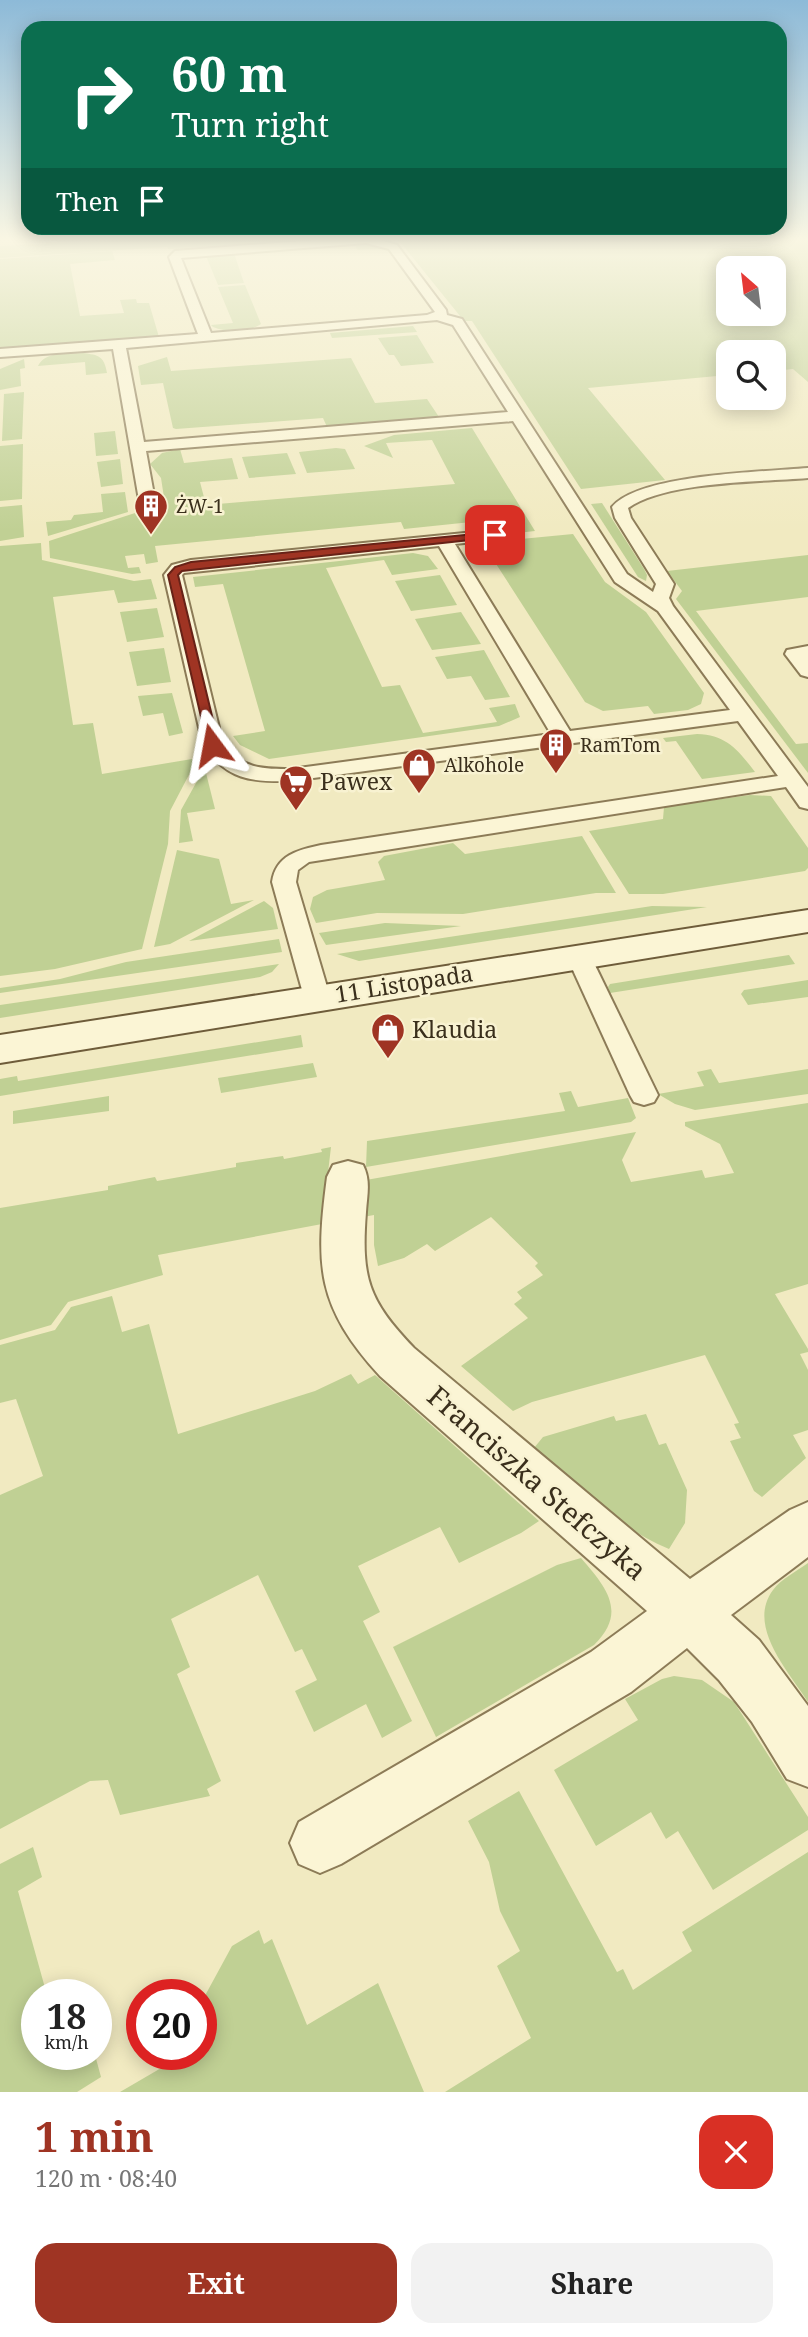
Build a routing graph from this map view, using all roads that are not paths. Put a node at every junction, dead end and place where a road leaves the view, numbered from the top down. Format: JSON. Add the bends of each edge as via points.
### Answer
{"nodes":[{"id":1,"x":222,"y":336,"type":"edge"},
{"id":2,"x":466,"y":336,"type":"edge"},
{"id":3,"x":206,"y":337,"type":"joint"},
{"id":4,"x":119,"y":344,"type":"junction"},
{"id":5,"x":0,"y":353,"type":"edge"},
{"id":6,"x":516,"y":416,"type":"junction"},
{"id":7,"x":138,"y":447,"type":"junction"},
{"id":8,"x":808,"y":473,"type":"edge"},
{"id":9,"x":148,"y":506,"type":"dead end"},
{"id":10,"x":495,"y":535,"type":"dead end"},
{"id":11,"x":444,"y":540,"type":"junction"},
{"id":12,"x":664,"y":607,"type":"junction"},
{"id":13,"x":808,"y":652,"type":"edge"},
{"id":14,"x":808,"y":671,"type":"edge"},
{"id":15,"x":743,"y":714,"type":"junction"},
{"id":16,"x":564,"y":738,"type":"junction"},
{"id":17,"x":792,"y":780,"type":"junction"},
{"id":18,"x":808,"y":802,"type":"edge"},
{"id":19,"x":808,"y":921,"type":"edge"},
{"id":20,"x":579,"y":957,"type":"junction"},
{"id":21,"x":317,"y":997,"type":"junction"},
{"id":22,"x":0,"y":1049,"type":"edge"},
{"id":23,"x":644,"y":1095,"type":"dead end"},
{"id":24,"x":348,"y":1177,"type":"dead end"},
{"id":25,"x":808,"y":1527,"type":"edge"},
{"id":26,"x":689,"y":1613,"type":"junction"},
{"id":27,"x":808,"y":1758,"type":"edge"},
{"id":28,"x":320,"y":1843,"type":"dead end"}],
"edges":[{"from":1,"to":3,"type":"lane"},
{"from":2,"to":6,"type":"lane"},
{"from":3,"to":4,"type":"lane"},
{"from":4,"to":5,"type":"lane"},
{"from":4,"to":7,"type":"lane"},
{"from":6,"to":7,"type":"lane"},
{"from":6,"to":12,"type":"lane","via":[[621,578]]},
{"from":7,"to":9,"type":"lane"},
{"from":8,"to":12,"type":"lane","via":[[660,488],[625,500],[620,507],[623,518],[665,584],[660,598]]},
{"from":10,"to":11,"type":"lane"},
{"from":11,"to":16,"type":"lane"},
{"from":11,"to":16,"type":"lane","via":[[178,569],[173,575],[212,745],[232,767],[247,774],[271,775]]},
{"from":12,"to":15,"type":"lane"},
{"from":13,"to":14,"type":"lane","via":[[794,654]]},
{"from":15,"to":16,"type":"lane"},
{"from":15,"to":17,"type":"lane"},
{"from":17,"to":18,"type":"lane"},
{"from":17,"to":21,"type":"lane","via":[[296,859],[284,873],[284,882]]},
{"from":19,"to":20,"type":"street","name":"11 Listopada"},
{"from":20,"to":21,"type":"street","name":"11 Listopada"},
{"from":20,"to":23,"type":"lane"},
{"from":21,"to":22,"type":"street","name":"11 Listopada"},
{"from":24,"to":26,"type":"street","name":"Franciszka Stefczyka","via":[[342,1276],[364,1326],[397,1362]]},
{"from":25,"to":26,"type":"street"},
{"from":26,"to":27,"type":"street","name":"Franciszka Stefczyka","via":[[739,1660]]},
{"from":26,"to":28,"type":"street","via":[[611,1672]]}]}
